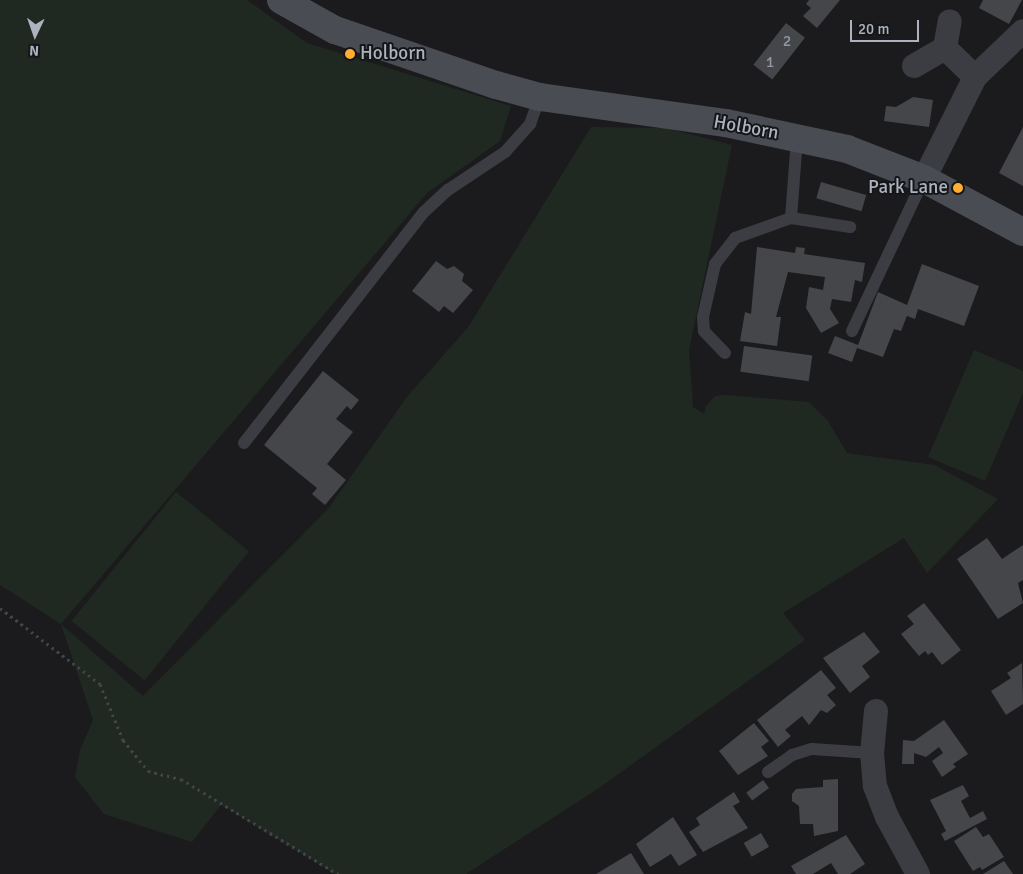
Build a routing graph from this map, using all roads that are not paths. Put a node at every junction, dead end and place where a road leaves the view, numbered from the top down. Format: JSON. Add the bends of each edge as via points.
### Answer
{"nodes":[{"id":1,"x":281,"y":0,"type":"edge"},
{"id":2,"x":950,"y":21,"type":"dead end"},
{"id":3,"x":1023,"y":31,"type":"edge"},
{"id":4,"x":944,"y":48,"type":"junction"},
{"id":5,"x":914,"y":66,"type":"dead end"},
{"id":6,"x":974,"y":77,"type":"junction"},
{"id":7,"x":540,"y":97,"type":"junction"},
{"id":8,"x":797,"y":138,"type":"junction"},
{"id":9,"x":924,"y":179,"type":"junction"},
{"id":10,"x":791,"y":218,"type":"junction"},
{"id":11,"x":850,"y":227,"type":"dead end"},
{"id":12,"x":1023,"y":232,"type":"edge"},
{"id":13,"x":852,"y":331,"type":"dead end"},
{"id":14,"x":725,"y":353,"type":"dead end"},
{"id":15,"x":244,"y":443,"type":"dead end"},
{"id":16,"x":876,"y":711,"type":"dead end"},
{"id":17,"x":872,"y":753,"type":"junction"},
{"id":18,"x":768,"y":772,"type":"dead end"},
{"id":19,"x":918,"y":874,"type":"edge"}],
"edges":[{"from":1,"to":7,"type":"street","name":"Holborn","via":[[335,30],[496,86]]},
{"from":2,"to":4,"type":"street"},
{"from":3,"to":6,"type":"street"},
{"from":4,"to":5,"type":"street"},
{"from":4,"to":6,"type":"street"},
{"from":6,"to":9,"type":"street"},
{"from":7,"to":8,"type":"street","name":"Holborn","via":[[726,123]]},
{"from":7,"to":15,"type":"lane","via":[[530,124],[505,152],[448,190],[424,212]]},
{"from":8,"to":9,"type":"street","name":"Holborn","via":[[846,149]]},
{"from":8,"to":10,"type":"lane"},
{"from":9,"to":12,"type":"street","name":"Holborn"},
{"from":9,"to":13,"type":"lane"},
{"from":10,"to":11,"type":"lane"},
{"from":10,"to":14,"type":"lane","via":[[735,238],[715,264],[704,331]]},
{"from":16,"to":17,"type":"street"},
{"from":17,"to":18,"type":"lane","via":[[812,749],[792,755]]},
{"from":17,"to":19,"type":"street","via":[[875,786],[887,817]]}]}
